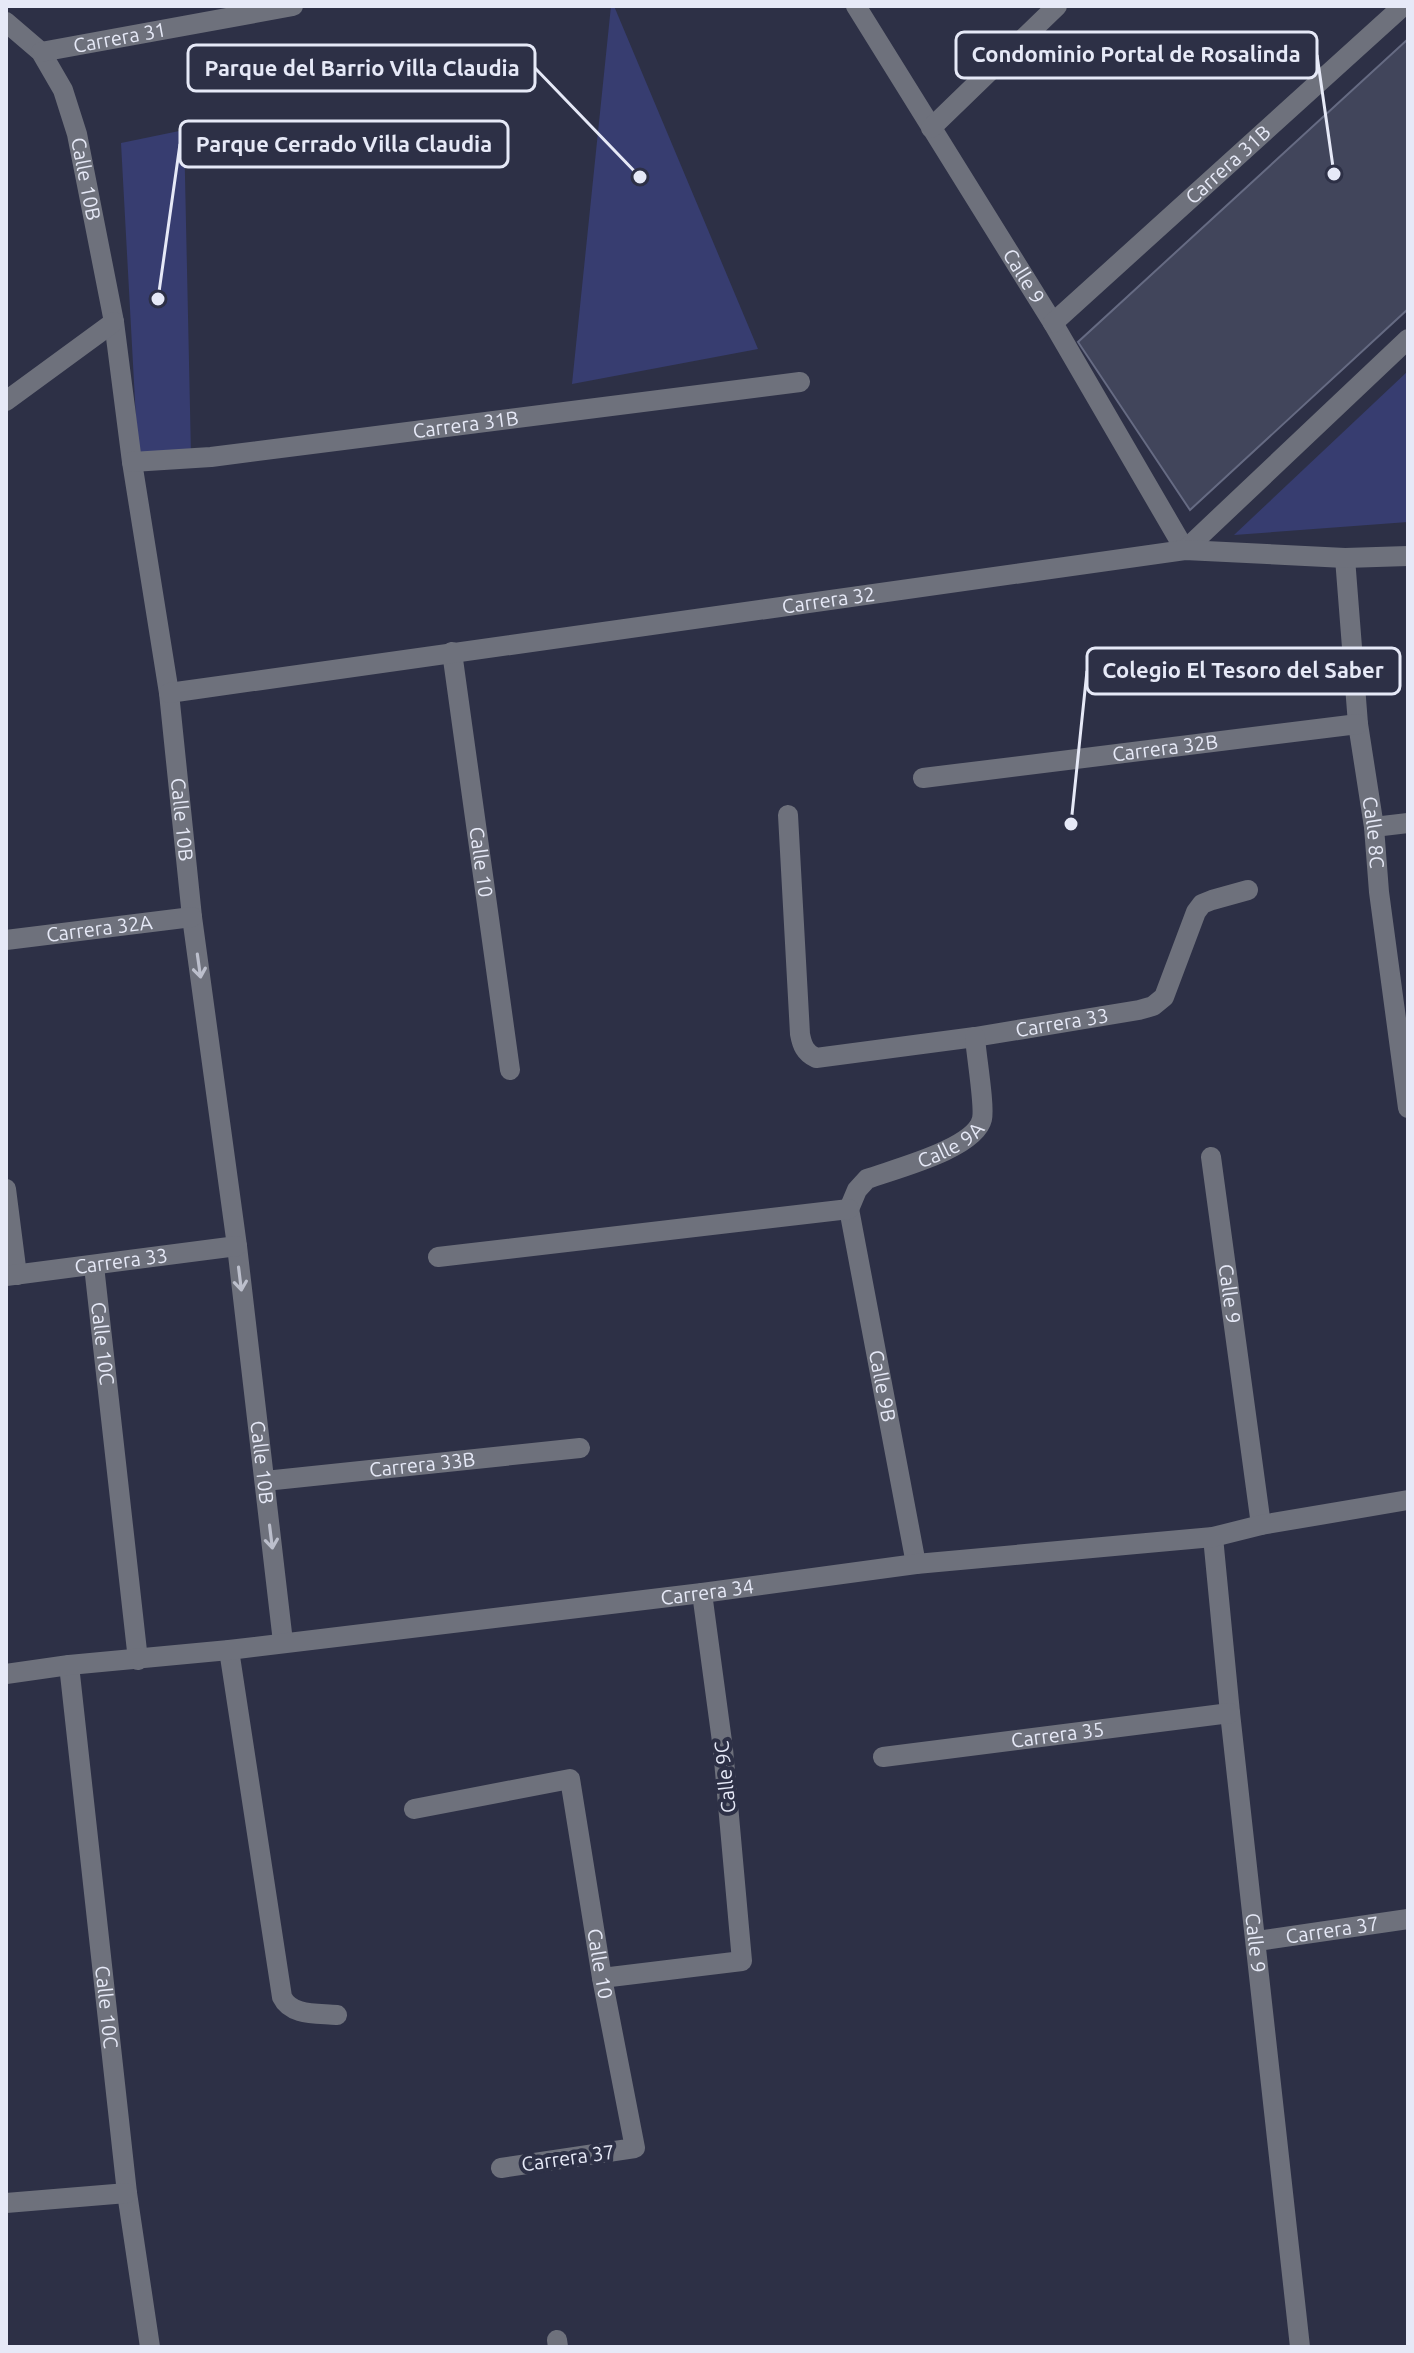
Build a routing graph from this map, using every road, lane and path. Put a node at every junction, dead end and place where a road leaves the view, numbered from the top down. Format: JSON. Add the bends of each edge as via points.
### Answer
{"nodes":[{"id":1,"x":293,"y":6,"type":"edge"},
{"id":2,"x":856,"y":6,"type":"edge"},
{"id":3,"x":1057,"y":6,"type":"edge"},
{"id":4,"x":1403,"y":6,"type":"edge"},
{"id":5,"x":6,"y":22,"type":"edge"},
{"id":6,"x":41,"y":52,"type":"junction"},
{"id":7,"x":931,"y":128,"type":"junction"},
{"id":8,"x":114,"y":322,"type":"junction"},
{"id":9,"x":1053,"y":323,"type":"junction"},
{"id":10,"x":1408,"y":339,"type":"edge"},
{"id":11,"x":800,"y":382,"type":"dead end"},
{"id":12,"x":6,"y":401,"type":"edge"},
{"id":13,"x":132,"y":462,"type":"junction"},
{"id":14,"x":1185,"y":550,"type":"junction"},
{"id":15,"x":1408,"y":556,"type":"edge"},
{"id":16,"x":1345,"y":558,"type":"junction"},
{"id":17,"x":452,"y":652,"type":"junction"},
{"id":18,"x":169,"y":693,"type":"junction"},
{"id":19,"x":1358,"y":724,"type":"junction"},
{"id":20,"x":923,"y":778,"type":"dead end"},
{"id":21,"x":788,"y":815,"type":"dead end"},
{"id":22,"x":1408,"y":823,"type":"edge"},
{"id":23,"x":1374,"y":827,"type":"junction"},
{"id":24,"x":1248,"y":890,"type":"dead end"},
{"id":25,"x":192,"y":917,"type":"junction"},
{"id":26,"x":6,"y":940,"type":"edge"},
{"id":27,"x":975,"y":1037,"type":"junction"},
{"id":28,"x":510,"y":1070,"type":"dead end"},
{"id":29,"x":1408,"y":1108,"type":"edge"},
{"id":30,"x":1211,"y":1157,"type":"dead end"},
{"id":31,"x":6,"y":1189,"type":"edge"},
{"id":32,"x":849,"y":1209,"type":"junction"},
{"id":33,"x":237,"y":1246,"type":"junction"},
{"id":34,"x":438,"y":1257,"type":"dead end"},
{"id":35,"x":94,"y":1266,"type":"junction"},
{"id":36,"x":12,"y":1275,"type":"edge"},
{"id":37,"x":580,"y":1448,"type":"dead end"},
{"id":38,"x":265,"y":1481,"type":"junction"},
{"id":39,"x":1408,"y":1500,"type":"edge"},
{"id":40,"x":1261,"y":1525,"type":"junction"},
{"id":41,"x":1213,"y":1537,"type":"junction"},
{"id":42,"x":916,"y":1564,"type":"junction"},
{"id":43,"x":702,"y":1593,"type":"junction"},
{"id":44,"x":283,"y":1642,"type":"junction"},
{"id":45,"x":229,"y":1650,"type":"junction"},
{"id":46,"x":138,"y":1660,"type":"junction"},
{"id":47,"x":69,"y":1665,"type":"junction"},
{"id":48,"x":6,"y":1674,"type":"edge"},
{"id":49,"x":1230,"y":1713,"type":"junction"},
{"id":50,"x":883,"y":1757,"type":"dead end"},
{"id":51,"x":414,"y":1809,"type":"dead end"},
{"id":52,"x":1408,"y":1919,"type":"edge"},
{"id":53,"x":1257,"y":1941,"type":"junction"},
{"id":54,"x":602,"y":1978,"type":"junction"},
{"id":55,"x":337,"y":2015,"type":"dead end"},
{"id":56,"x":635,"y":2148,"type":"joint"},
{"id":57,"x":501,"y":2168,"type":"dead end"},
{"id":58,"x":127,"y":2193,"type":"junction"},
{"id":59,"x":6,"y":2203,"type":"edge"},
{"id":60,"x":150,"y":2347,"type":"edge"},
{"id":61,"x":1300,"y":2347,"type":"edge"}],
"edges":[{"from":1,"to":6,"type":"street","name":"Carrera 31"},
{"from":2,"to":7,"type":"street","name":"Calle 9"},
{"from":3,"to":7,"type":"street"},
{"from":4,"to":9,"type":"street","name":"Carrera 31B"},
{"from":5,"to":6,"type":"street","name":"Calle 10B"},
{"from":6,"to":8,"type":"street","name":"Calle 10B","via":[[63,90],[77,134]]},
{"from":7,"to":9,"type":"street","name":"Calle 9"},
{"from":8,"to":12,"type":"street"},
{"from":8,"to":13,"type":"street","name":"Calle 10B"},
{"from":9,"to":14,"type":"street","name":"Calle 9"},
{"from":10,"to":14,"type":"street"},
{"from":11,"to":13,"type":"street","name":"Carrera 31B","via":[[211,457]]},
{"from":13,"to":18,"type":"street","name":"Calle 10B"},
{"from":14,"to":16,"type":"street"},
{"from":14,"to":17,"type":"street","name":"Carrera 32"},
{"from":15,"to":16,"type":"street"},
{"from":16,"to":19,"type":"street","name":"Calle 8C"},
{"from":17,"to":18,"type":"street","name":"Carrera 32"},
{"from":17,"to":28,"type":"street","name":"Calle 10"},
{"from":18,"to":25,"type":"street","name":"Calle 10B"},
{"from":19,"to":20,"type":"street","name":"Carrera 32B"},
{"from":19,"to":23,"type":"street","name":"Calle 8C"},
{"from":21,"to":27,"type":"street","name":"Carrera 33","via":[[800,1034],[809,1054],[816,1058]]},
{"from":22,"to":23,"type":"street"},
{"from":23,"to":29,"type":"street","name":"Calle 8C"},
{"from":24,"to":27,"type":"street","name":"Carrera 33","via":[[1202,904],[1164,997],[1153,1006]]},
{"from":25,"to":26,"type":"street","name":"Carrera 32A"},
{"from":25,"to":33,"type":"street","name":"Calle 10B","one_way":true},
{"from":27,"to":32,"type":"street","name":"Calle 9A","via":[[982,1119],[975,1132],[961,1144],[867,1179]]},
{"from":30,"to":40,"type":"street","name":"Calle 9"},
{"from":31,"to":36,"type":"street"},
{"from":32,"to":34,"type":"street"},
{"from":32,"to":42,"type":"street","name":"Calle 9B"},
{"from":33,"to":35,"type":"street","name":"Carrera 33"},
{"from":33,"to":38,"type":"street","name":"Calle 10B","one_way":true},
{"from":35,"to":36,"type":"street","name":"Carrera 33"},
{"from":35,"to":46,"type":"street","name":"Calle 10C"},
{"from":37,"to":38,"type":"street","name":"Carrera 33B"},
{"from":38,"to":44,"type":"street","name":"Calle 10B","one_way":true},
{"from":39,"to":40,"type":"street","name":"Carrera 34"},
{"from":40,"to":41,"type":"street","name":"Carrera 34"},
{"from":41,"to":42,"type":"street","name":"Carrera 34"},
{"from":41,"to":49,"type":"street","name":"Calle 9"},
{"from":42,"to":43,"type":"street","name":"Carrera 34"},
{"from":43,"to":44,"type":"street","name":"Carrera 34"},
{"from":43,"to":54,"type":"street","name":"Calle 9C","via":[[723,1749],[742,1961]]},
{"from":44,"to":45,"type":"street","name":"Carrera 34"},
{"from":45,"to":46,"type":"street","name":"Carrera 34"},
{"from":45,"to":55,"type":"street","via":[[282,1997],[297,2011]]},
{"from":46,"to":47,"type":"street","name":"Carrera 34"},
{"from":47,"to":48,"type":"street","name":"Carrera 34"},
{"from":47,"to":58,"type":"street","name":"Calle 10C"},
{"from":49,"to":50,"type":"street","name":"Carrera 35"},
{"from":49,"to":53,"type":"street","name":"Calle 9"},
{"from":51,"to":54,"type":"street","name":"Calle 10","via":[[570,1779]]},
{"from":52,"to":53,"type":"street","name":"Carrera 37"},
{"from":53,"to":61,"type":"street","name":"Calle 9"},
{"from":54,"to":56,"type":"street","name":"Calle 10"},
{"from":56,"to":57,"type":"street","name":"Carrera 37"},
{"from":58,"to":59,"type":"street"},
{"from":58,"to":60,"type":"street","name":"Calle 10C"}]}
